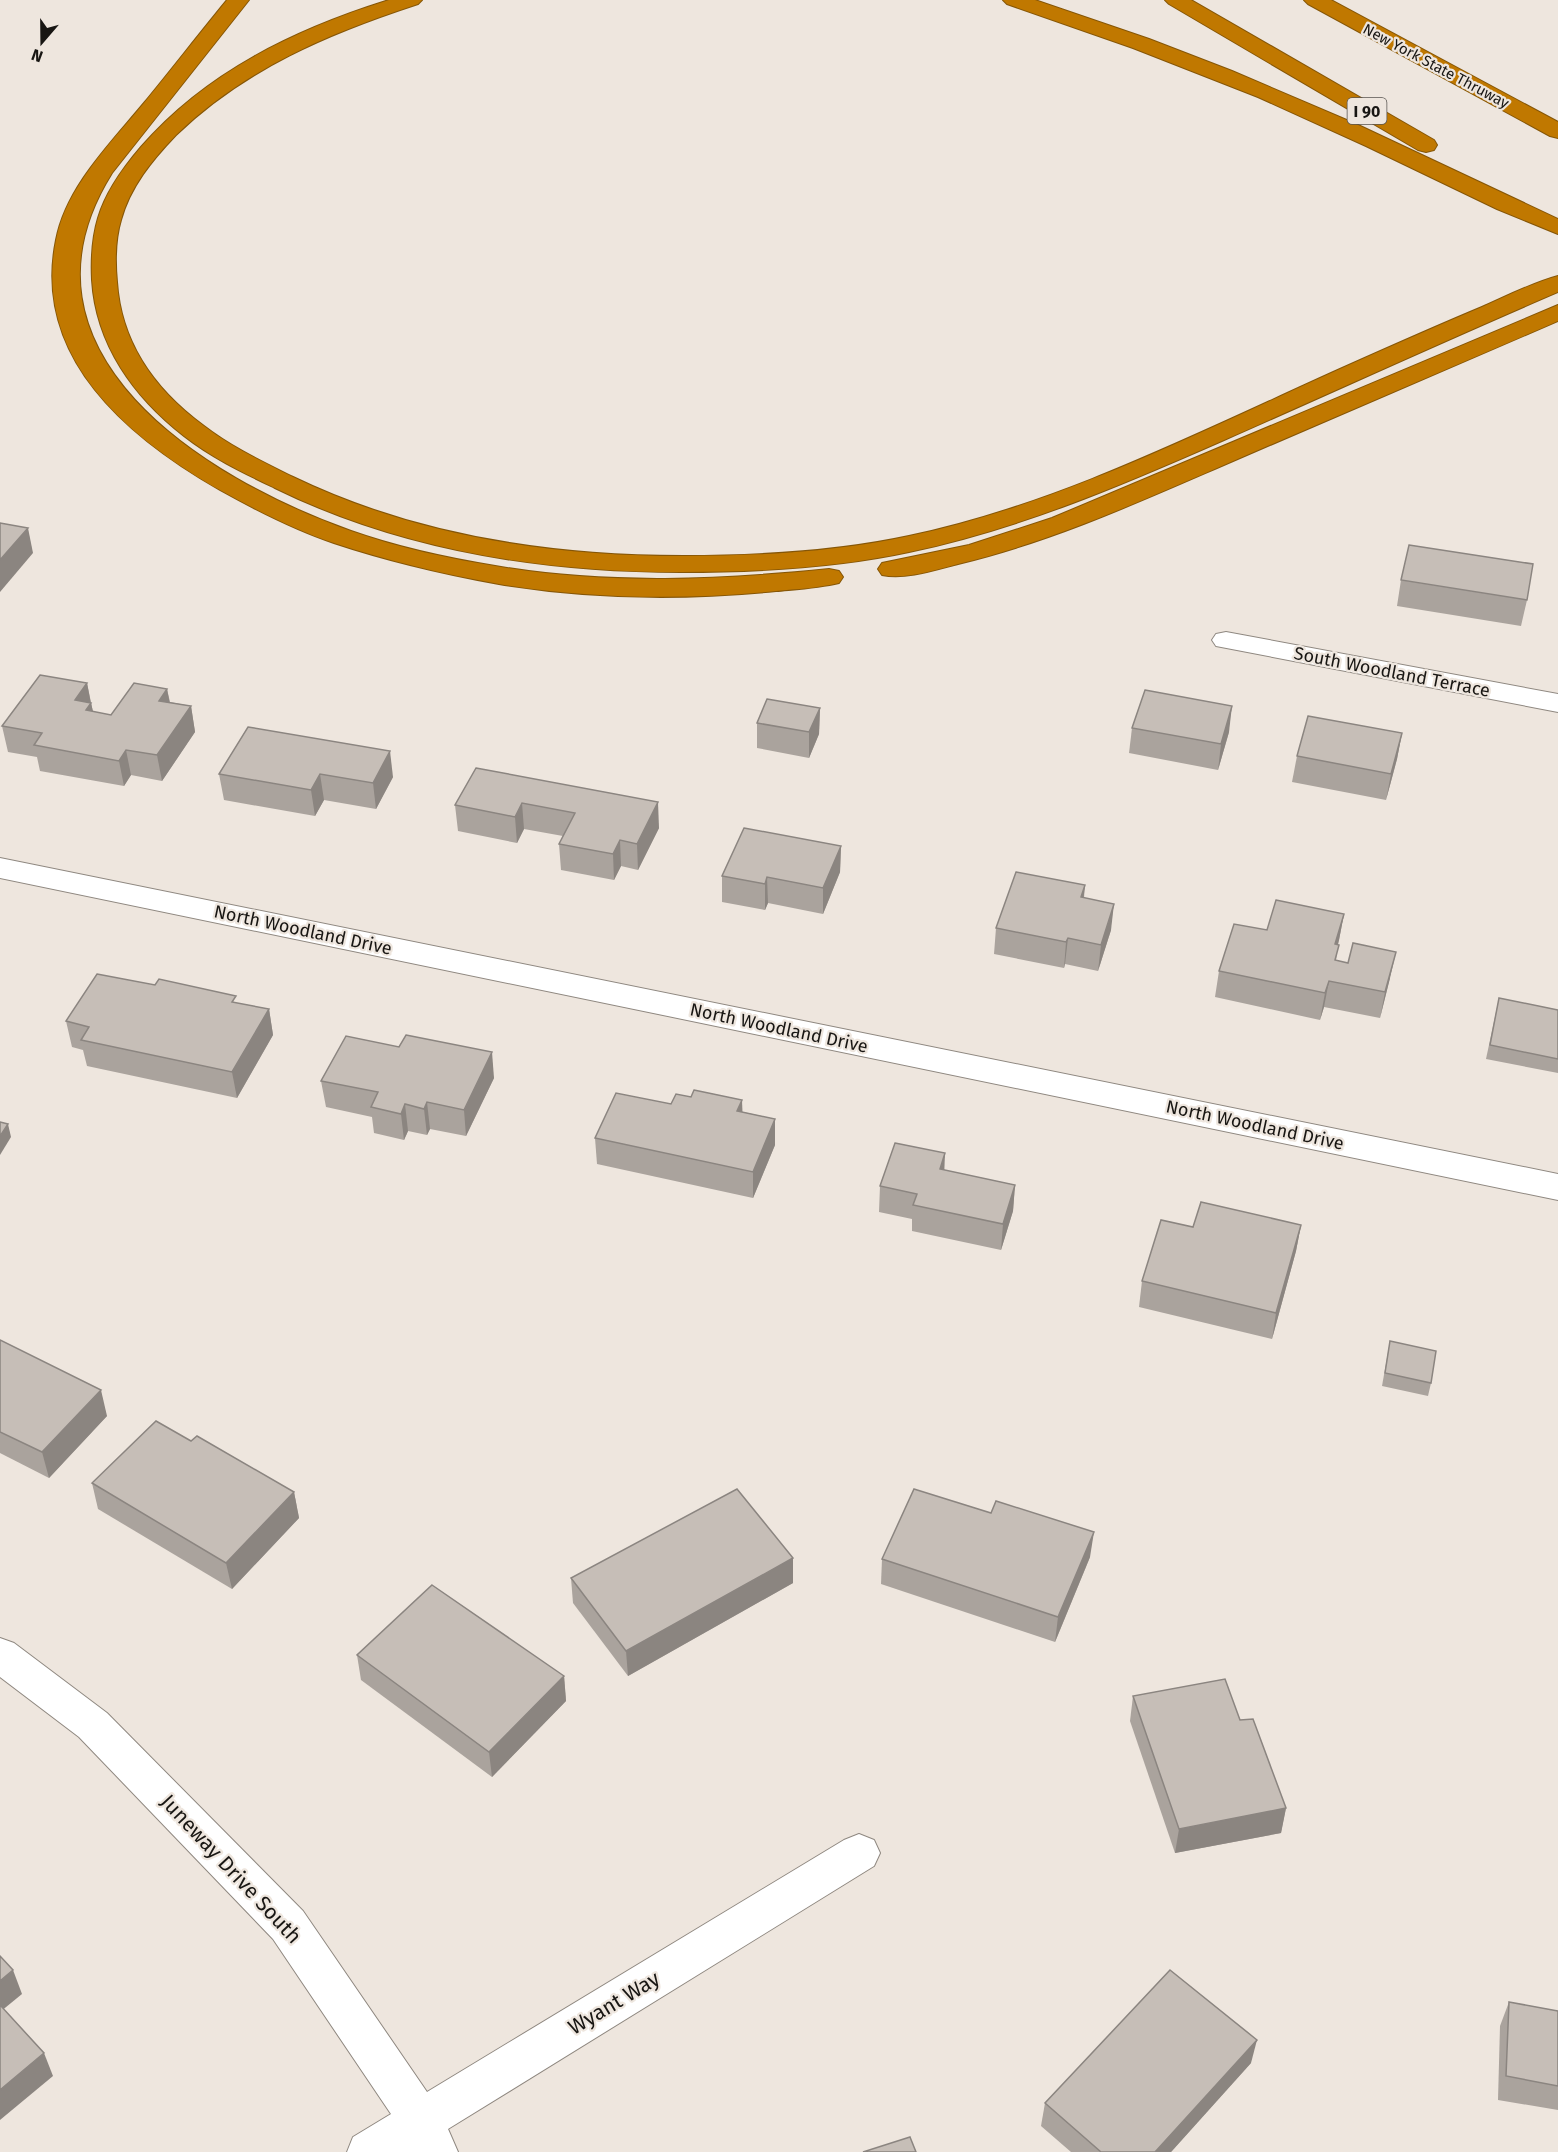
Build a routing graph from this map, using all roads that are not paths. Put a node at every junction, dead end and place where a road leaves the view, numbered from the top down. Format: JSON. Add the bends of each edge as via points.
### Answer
{"nodes":[{"id":1,"x":238,"y":0,"type":"edge"},
{"id":2,"x":411,"y":0,"type":"edge"},
{"id":3,"x":1014,"y":0,"type":"edge"},
{"id":4,"x":1176,"y":0,"type":"edge"},
{"id":5,"x":1315,"y":0,"type":"edge"},
{"id":6,"x":1558,"y":131,"type":"edge"},
{"id":7,"x":1558,"y":221,"type":"edge"},
{"id":8,"x":1558,"y":227,"type":"edge"},
{"id":9,"x":1555,"y":284,"type":"edge"},
{"id":10,"x":1558,"y":312,"type":"edge"},
{"id":11,"x":1226,"y":640,"type":"dead end"},
{"id":12,"x":1558,"y":703,"type":"edge"},
{"id":13,"x":0,"y":868,"type":"edge"},
{"id":14,"x":1558,"y":1187,"type":"edge"},
{"id":15,"x":0,"y":1655,"type":"edge"},
{"id":16,"x":859,"y":1853,"type":"dead end"},
{"id":17,"x":429,"y":2136,"type":"edge"},
{"id":18,"x":369,"y":2152,"type":"edge"}],
"edges":[{"from":1,"to":10,"type":"highway","via":[[91,184],[68,237],[64,293],[71,326],[104,388],[155,439],[230,488],[314,528],[419,560],[492,575],[642,590],[778,584],[923,565],[1021,539],[1139,493]]},
{"from":2,"to":9,"type":"highway","via":[[354,17],[294,43],[229,79],[181,115],[136,165],[113,207],[102,250],[106,312],[123,357],[158,399],[213,445],[303,493],[420,536],[584,562],[680,564],[818,559],[910,544],[1008,518],[1165,456]]},
{"from":3,"to":8,"type":"highway","via":[[1228,76]]},
{"from":4,"to":7,"type":"highway","number":"I 90"},
{"from":5,"to":6,"type":"highway","name":"New York State Thruway"},
{"from":11,"to":12,"type":"street","name":"South Woodland Terrace"},
{"from":13,"to":14,"type":"street","name":"North Woodland Drive"},
{"from":15,"to":17,"type":"street","name":"Juneway Drive South","via":[[93,1725],[288,1925]]},
{"from":16,"to":17,"type":"street","name":"Wyant Way"},
{"from":17,"to":18,"type":"street","name":"Wyant Way"}]}
